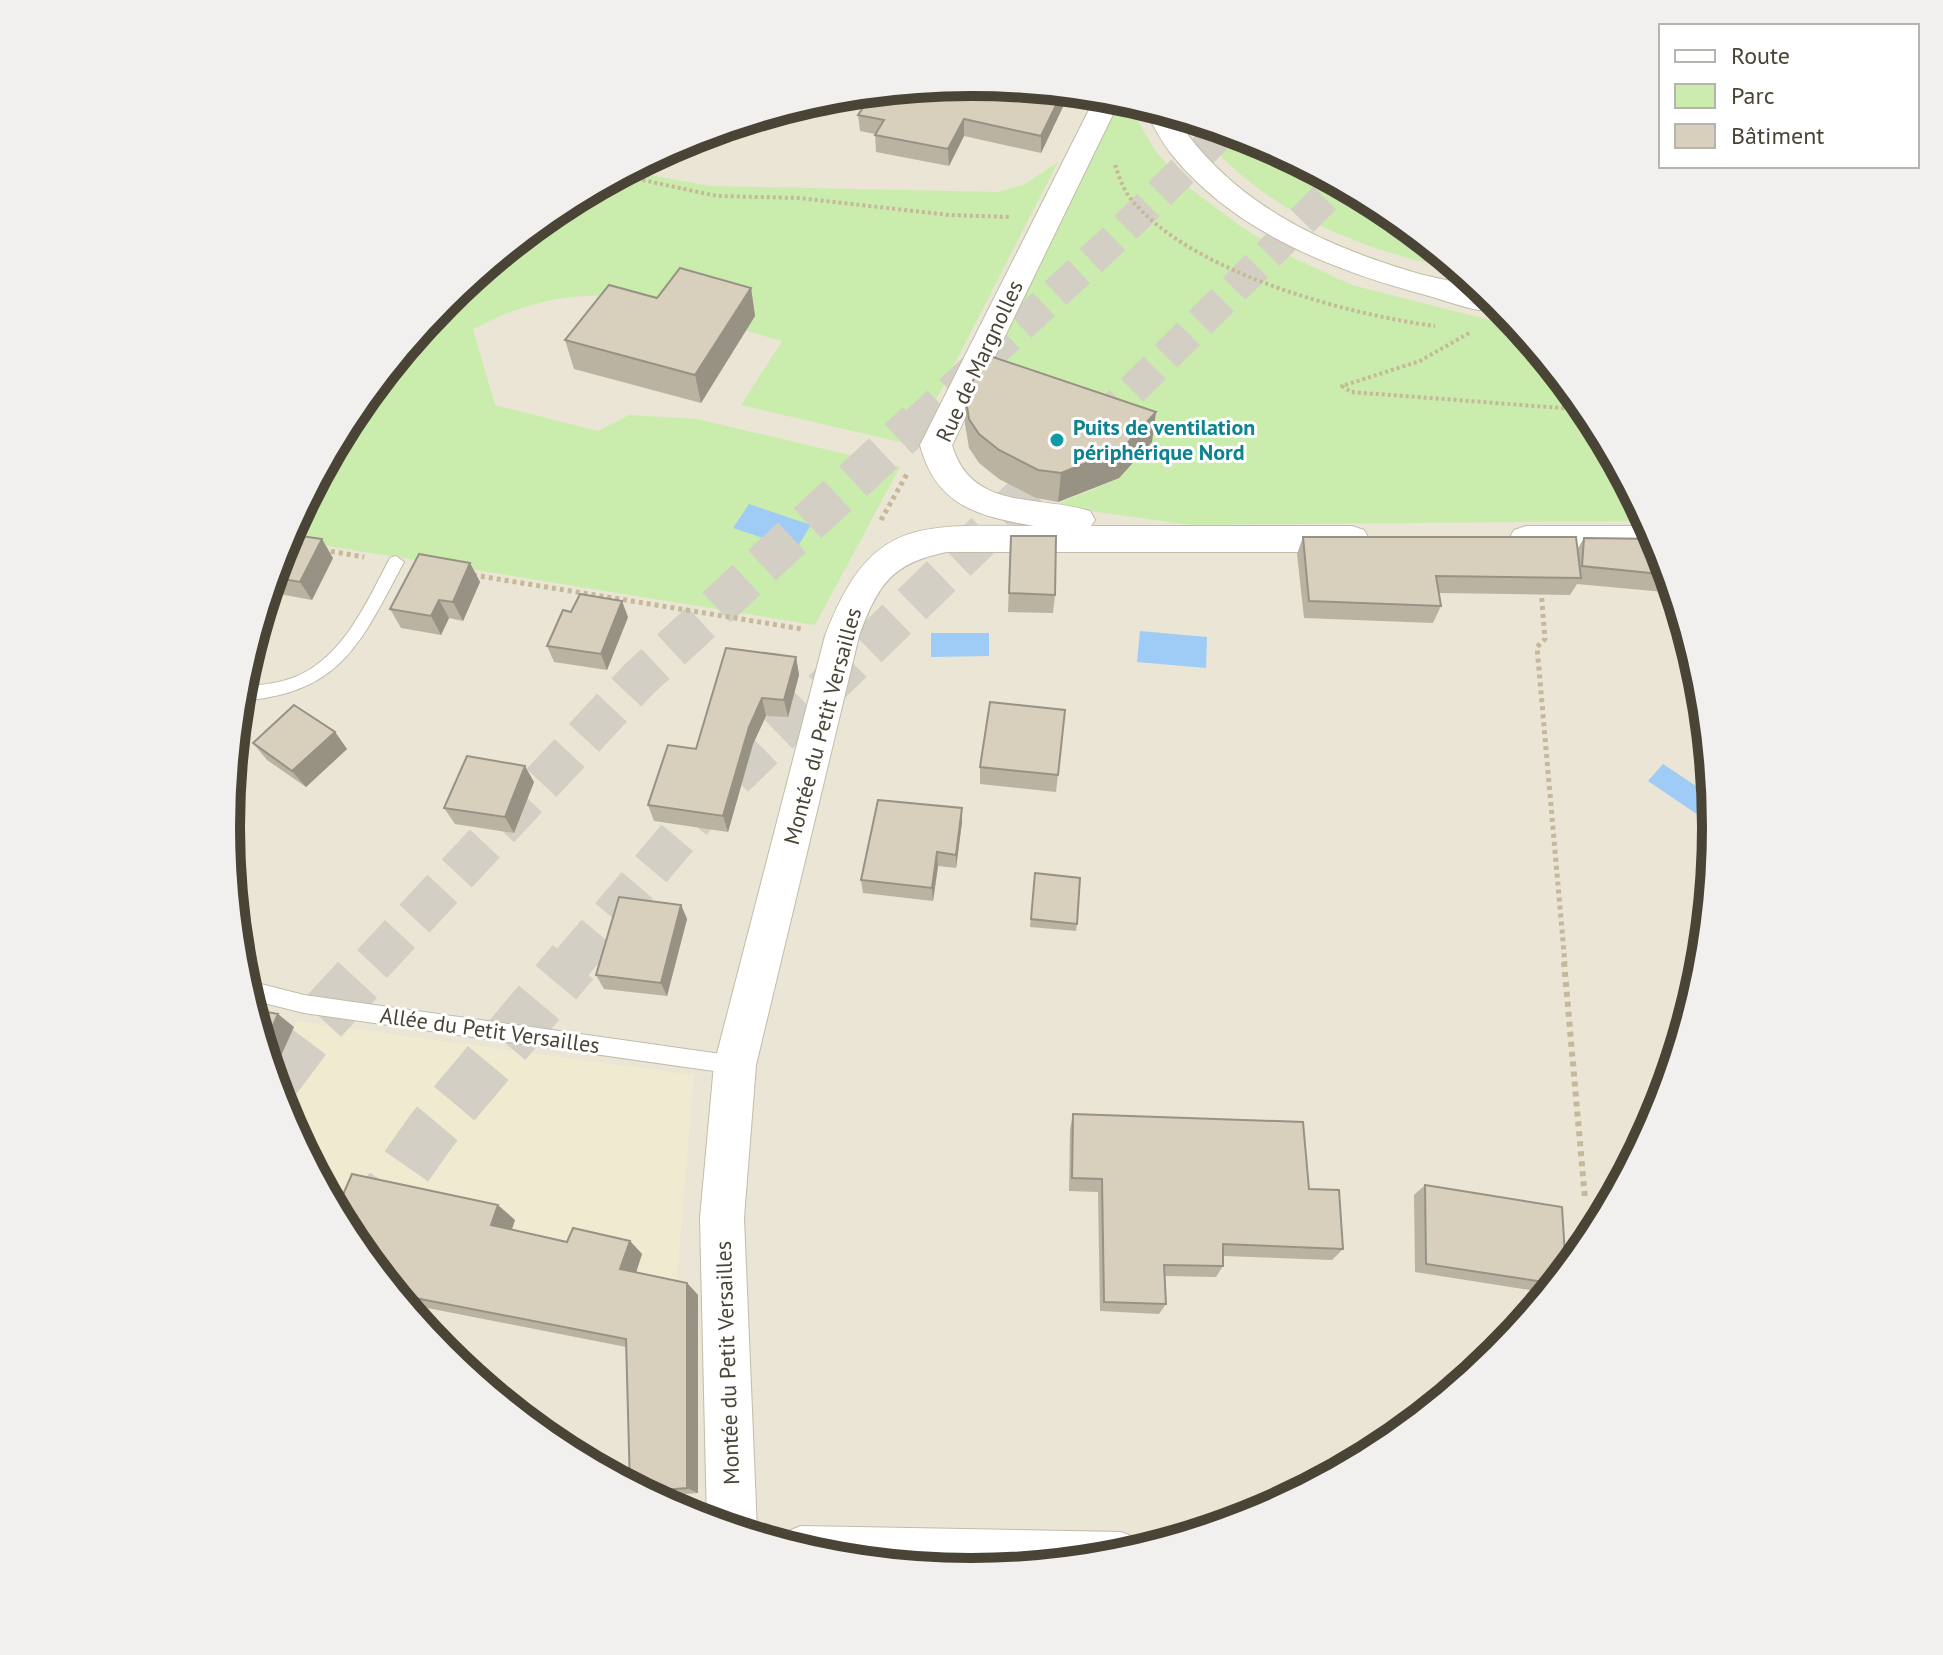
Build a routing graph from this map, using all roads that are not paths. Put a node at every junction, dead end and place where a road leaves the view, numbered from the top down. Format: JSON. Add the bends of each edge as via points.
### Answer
{"nodes":[{"id":1,"x":1103,"y":108,"type":"edge"},
{"id":2,"x":1165,"y":122,"type":"edge"},
{"id":3,"x":1487,"y":308,"type":"edge"},
{"id":4,"x":1199,"y":539,"type":"junction"},
{"id":5,"x":1389,"y":539,"type":"edge"},
{"id":6,"x":1483,"y":539,"type":"edge"},
{"id":7,"x":1643,"y":539,"type":"edge"},
{"id":8,"x":396,"y":562,"type":"road end"},
{"id":9,"x":253,"y":692,"type":"edge"},
{"id":10,"x":259,"y":993,"type":"edge"},
{"id":11,"x":735,"y":1065,"type":"junction"},
{"id":12,"x":732,"y":1518,"type":"edge"},
{"id":13,"x":872,"y":1552,"type":"edge"},
{"id":14,"x":1038,"y":1555,"type":"edge"}],
"edges":[{"from":1,"to":4,"type":"street","name":"Rue de Margnolles","via":[[936,445],[938,464],[985,503]]},
{"from":2,"to":3,"type":"street","via":[[1209,177],[1274,224],[1349,261]]},
{"from":4,"to":5,"type":"street"},
{"from":4,"to":11,"type":"street","name":"Montée du Petit Versailles","via":[[947,539],[913,544],[872,570],[842,636]]},
{"from":6,"to":7,"type":"street"},
{"from":8,"to":9,"type":"lane","via":[[349,645],[319,675],[290,687]]},
{"from":10,"to":11,"type":"lane","name":"Allée du Petit Versailles","via":[[304,1004]]},
{"from":11,"to":12,"type":"street","name":"Montée du Petit Versailles","via":[[722,1218]]},
{"from":13,"to":14,"type":"street"}]}
